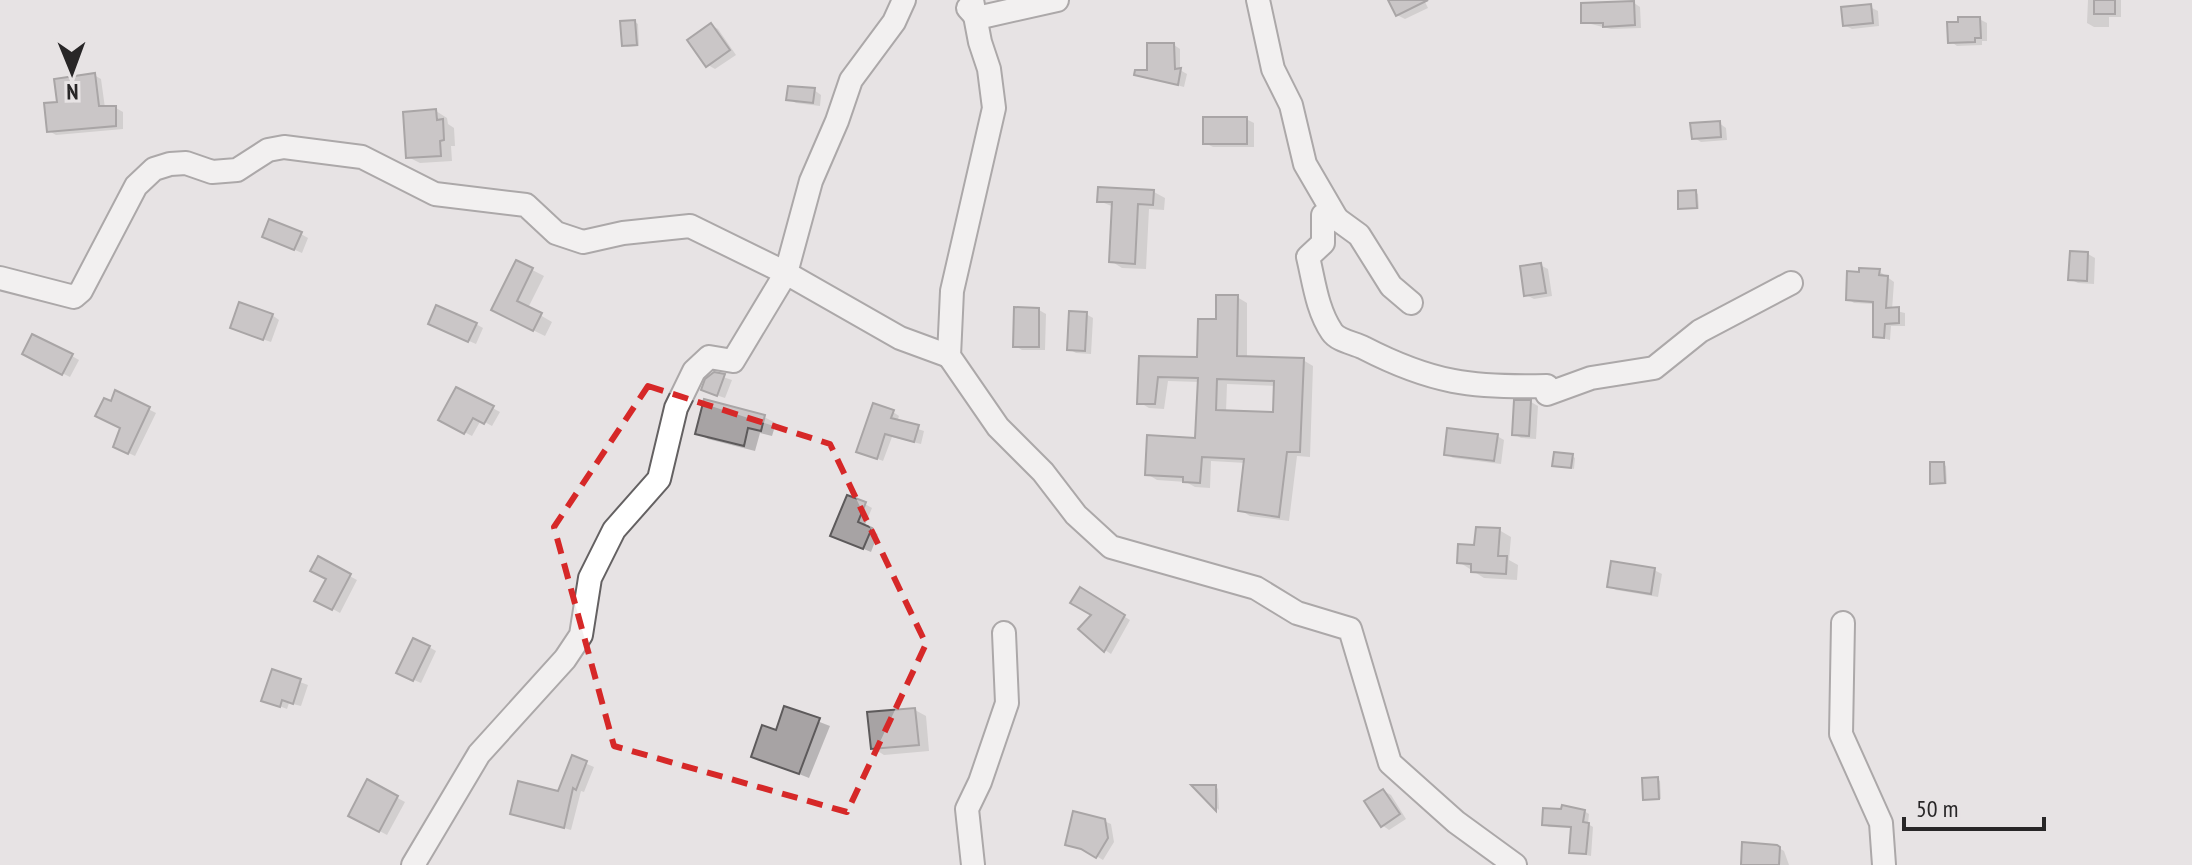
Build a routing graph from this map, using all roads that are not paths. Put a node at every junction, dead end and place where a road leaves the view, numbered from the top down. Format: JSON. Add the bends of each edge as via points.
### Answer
{"nodes":[{"id":1,"x":904,"y":0,"type":"edge"},
{"id":2,"x":961,"y":0,"type":"edge"},
{"id":3,"x":1057,"y":0,"type":"edge"},
{"id":4,"x":1258,"y":0,"type":"edge"},
{"id":5,"x":974,"y":9,"type":"edge"},
{"id":6,"x":1337,"y":219,"type":"junction"},
{"id":7,"x":786,"y":273,"type":"junction"},
{"id":8,"x":0,"y":278,"type":"edge"},
{"id":9,"x":1791,"y":283,"type":"dead end"},
{"id":10,"x":1411,"y":303,"type":"dead end"},
{"id":11,"x":949,"y":356,"type":"junction"},
{"id":12,"x":1843,"y":623,"type":"dead end"},
{"id":13,"x":1004,"y":633,"type":"dead end"},
{"id":14,"x":413,"y":865,"type":"edge"},
{"id":15,"x":973,"y":865,"type":"edge"},
{"id":16,"x":1515,"y":865,"type":"edge"},
{"id":17,"x":1884,"y":865,"type":"edge"}],
"edges":[{"from":1,"to":7,"type":"street","via":[[851,80],[811,181]]},
{"from":2,"to":5,"type":"street"},
{"from":3,"to":5,"type":"street"},
{"from":4,"to":6,"type":"street","via":[[1273,69],[1291,105],[1305,164]]},
{"from":5,"to":11,"type":"street","via":[[994,108],[952,291]]},
{"from":6,"to":9,"type":"street","via":[[1323,215],[1323,243],[1308,257],[1321,309],[1334,335],[1440,381],[1547,390],[1654,368],[1700,331]]},
{"from":6,"to":10,"type":"street","via":[[1359,235],[1391,286]]},
{"from":7,"to":8,"type":"street","via":[[690,226],[583,242],[556,233],[526,205],[435,194],[362,157],[284,147],[268,150],[237,170],[212,172],[186,163],[154,169],[136,186],[74,297]]},
{"from":7,"to":11,"type":"street","via":[[900,338]]},
{"from":7,"to":14,"type":"street","via":[[733,361],[709,357],[694,371],[676,408],[659,479],[614,530],[590,578],[581,635],[479,754]]},
{"from":11,"to":16,"type":"street","via":[[998,427],[1111,547],[1256,588],[1297,613],[1350,629],[1390,763]]},
{"from":12,"to":17,"type":"street","via":[[1841,734],[1881,823]]},
{"from":13,"to":15,"type":"street","via":[[1007,703],[967,809]]}]}
